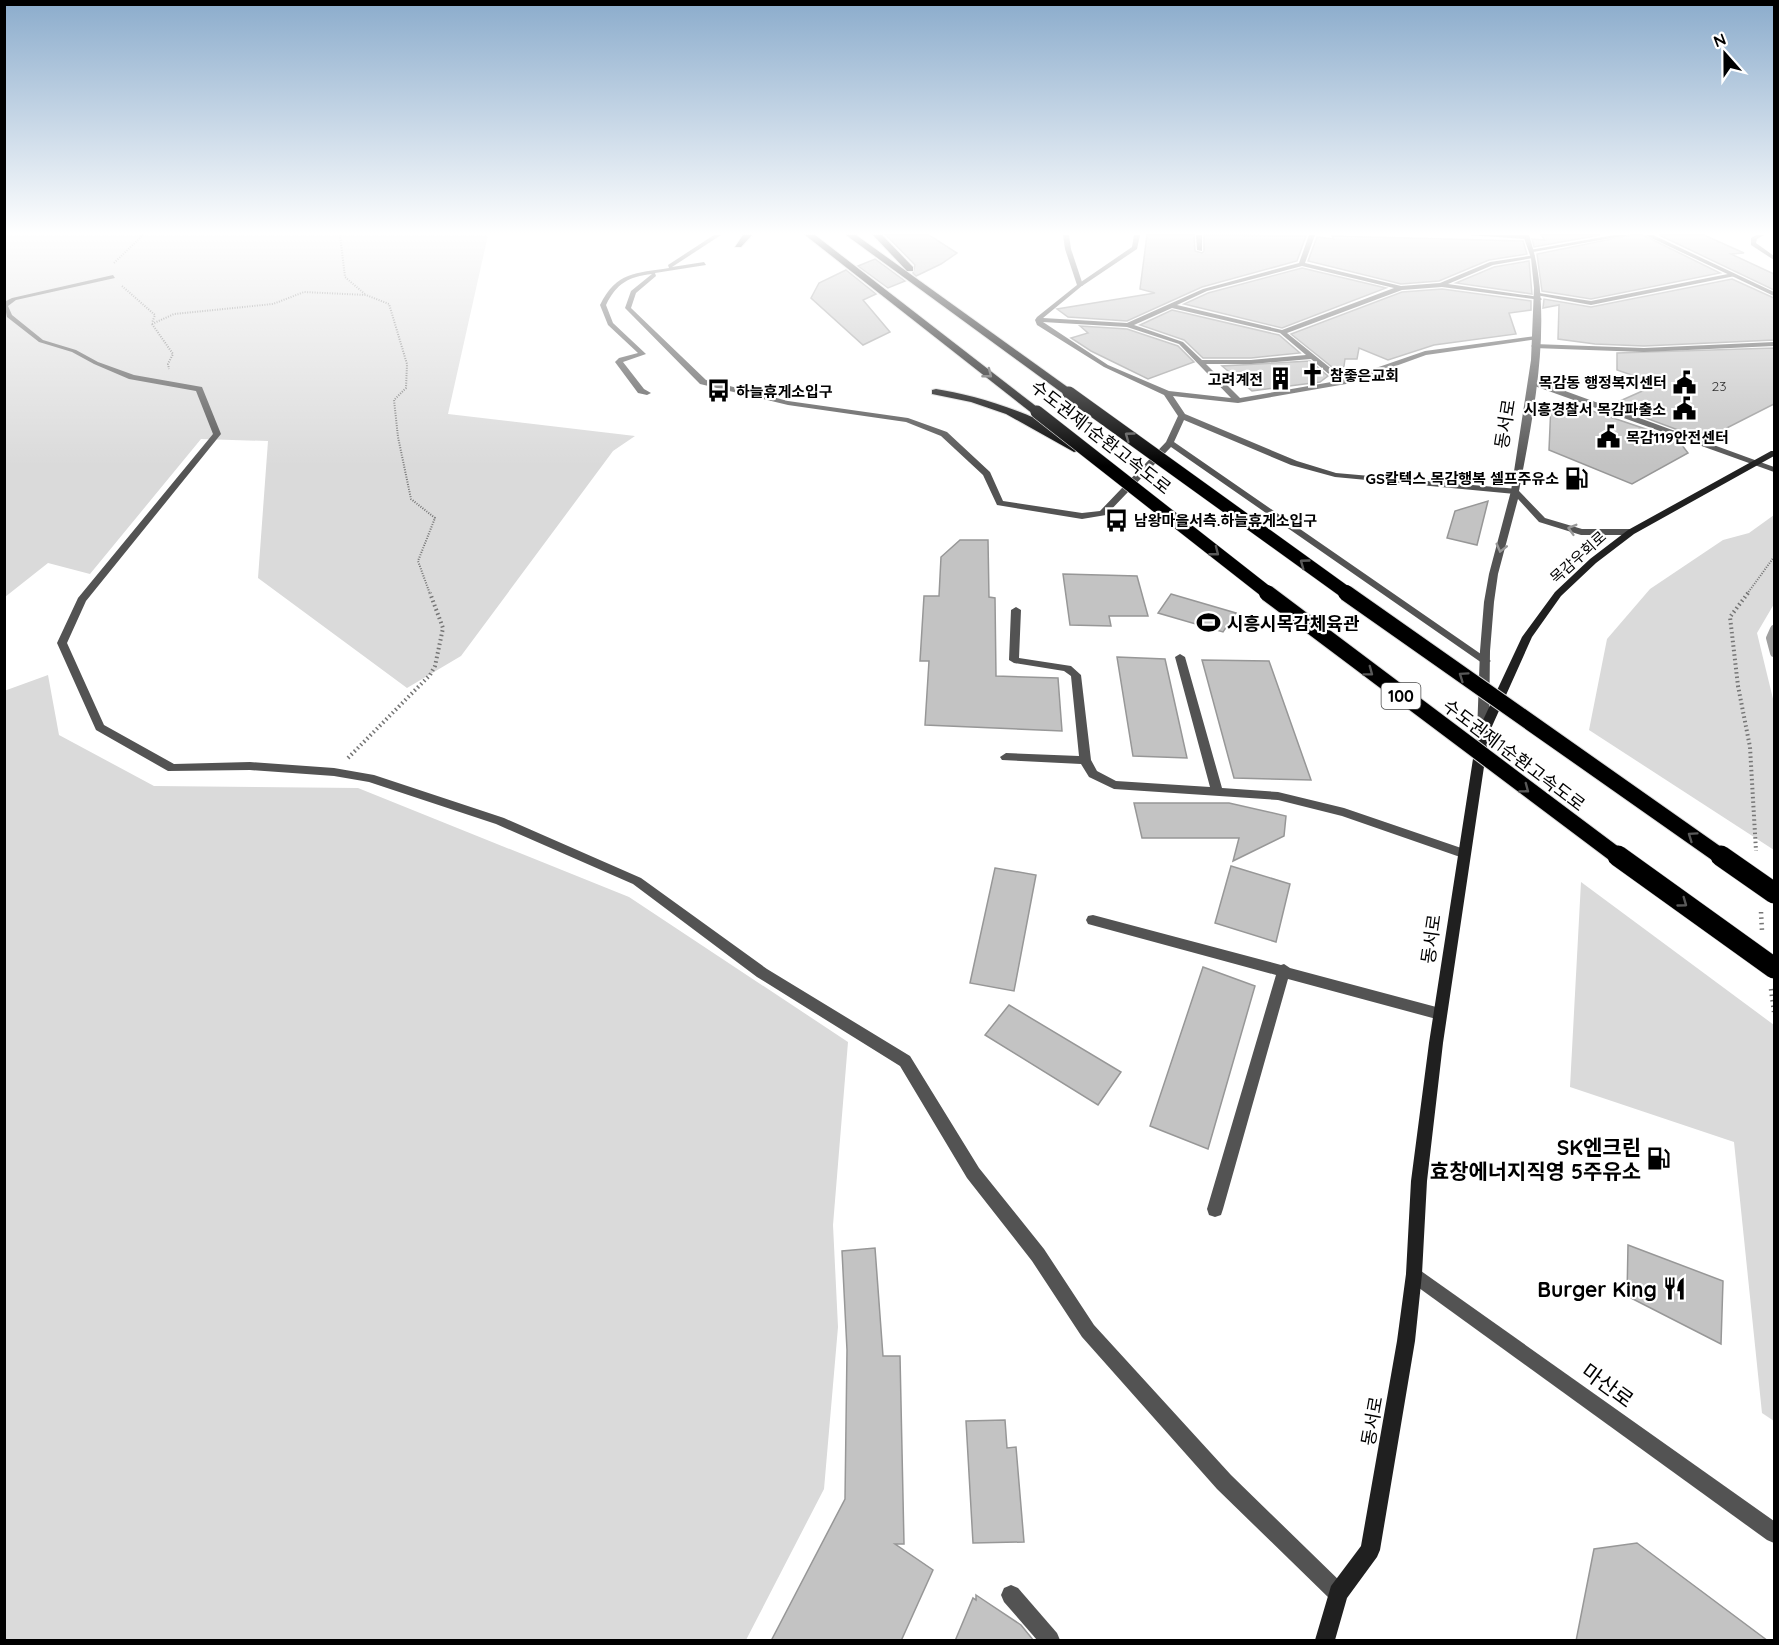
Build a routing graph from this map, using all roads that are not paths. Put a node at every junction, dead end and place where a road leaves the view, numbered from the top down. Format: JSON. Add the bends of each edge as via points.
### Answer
{"nodes":[{"id":1,"x":7,"y":312,"type":"edge"},
{"id":2,"x":605,"y":312,"type":"edge"},
{"id":3,"x":632,"y":312,"type":"edge"},
{"id":4,"x":908,"y":312,"type":"edge"},
{"id":5,"x":958,"y":312,"type":"edge"},
{"id":6,"x":1046,"y":312,"type":"edge"},
{"id":7,"x":1155,"y":312,"type":"edge"},
{"id":8,"x":1197,"y":312,"type":"edge"},
{"id":9,"x":1337,"y":312,"type":"edge"},
{"id":10,"x":1538,"y":312,"type":"edge"},
{"id":11,"x":1038,"y":320,"type":"junction"},
{"id":12,"x":1128,"y":325,"type":"junction"},
{"id":13,"x":1282,"y":332,"type":"junction"},
{"id":14,"x":1536,"y":338,"type":"junction"},
{"id":15,"x":1774,"y":344,"type":"edge"},
{"id":16,"x":1534,"y":346,"type":"junction"},
{"id":17,"x":1312,"y":357,"type":"junction"},
{"id":18,"x":1201,"y":362,"type":"junction"},
{"id":19,"x":1343,"y":382,"type":"junction"},
{"id":20,"x":1532,"y":382,"type":"junction"},
{"id":21,"x":936,"y":392,"type":"dead end"},
{"id":22,"x":647,"y":393,"type":"dead end"},
{"id":23,"x":1167,"y":393,"type":"junction"},
{"id":24,"x":1238,"y":401,"type":"junction"},
{"id":25,"x":1182,"y":416,"type":"junction"},
{"id":26,"x":1170,"y":443,"type":"junction"},
{"id":27,"x":1774,"y":453,"type":"edge"},
{"id":28,"x":1755,"y":463,"type":"junction"},
{"id":29,"x":1110,"y":470,"type":"junction"},
{"id":30,"x":1774,"y":470,"type":"edge"},
{"id":31,"x":1515,"y":491,"type":"junction"},
{"id":32,"x":1630,"y":532,"type":"junction"},
{"id":33,"x":1016,"y":610,"type":"dead end"},
{"id":34,"x":1180,"y":657,"type":"dead end"},
{"id":35,"x":1486,"y":660,"type":"junction"},
{"id":36,"x":1483,"y":733,"type":"junction"},
{"id":37,"x":1006,"y":757,"type":"dead end"},
{"id":38,"x":1085,"y":760,"type":"junction"},
{"id":39,"x":1217,"y":790,"type":"junction"},
{"id":40,"x":1463,"y":853,"type":"junction"},
{"id":41,"x":1774,"y":893,"type":"edge"},
{"id":42,"x":1093,"y":920,"type":"dead end"},
{"id":43,"x":1774,"y":968,"type":"edge"},
{"id":44,"x":1284,"y":970,"type":"junction"},
{"id":45,"x":1440,"y":1014,"type":"junction"},
{"id":46,"x":1215,"y":1209,"type":"dead end"},
{"id":47,"x":1414,"y":1274,"type":"junction"},
{"id":48,"x":1774,"y":1533,"type":"edge"},
{"id":49,"x":1338,"y":1593,"type":"junction"},
{"id":50,"x":1011,"y":1595,"type":"dead end"},
{"id":51,"x":1050,"y":1641,"type":"edge"},
{"id":52,"x":1325,"y":1641,"type":"edge"}],
"edges":[{"from":1,"to":49,"type":"street","via":[[41,340],[96,363],[132,377],[199,389],[217,434],[81,600],[62,643],[100,726],[172,768],[250,765],[334,772],[370,778],[500,821],[637,881],[762,973],[905,1061],[973,1173],[1038,1255],[1088,1331],[1224,1482]]},
{"from":2,"to":22,"type":"street","via":[[610,324],[643,354],[619,362],[641,391]]},
{"from":3,"to":26,"type":"street","via":[[700,383],[788,403],[929,426],[973,459],[991,481],[1000,503],[1082,516],[1103,513]]},
{"from":4,"to":29,"type":"highway","name":"수도권제1순환고속도로","number":"100","one_way":true,"bridge":true},
{"from":41,"to":5,"type":"highway","name":"수도권제1순환고속도로","one_way":true,"bridge":true,"via":[[1368,609]]},
{"from":6,"to":11,"type":"street"},
{"from":7,"to":12,"type":"street"},
{"from":8,"to":13,"type":"street"},
{"from":9,"to":13,"type":"street"},
{"from":10,"to":14,"type":"street","name":"동서로"},
{"from":11,"to":12,"type":"street"},
{"from":11,"to":23,"type":"street","via":[[1040,325],[1106,366]]},
{"from":12,"to":18,"type":"street","via":[[1181,343]]},
{"from":13,"to":17,"type":"street"},
{"from":14,"to":16,"type":"street","name":"동서로"},
{"from":14,"to":19,"type":"street","via":[[1425,352]]},
{"from":15,"to":16,"type":"street","via":[[1644,350]]},
{"from":16,"to":20,"type":"street","name":"동서로"},
{"from":17,"to":18,"type":"street"},
{"from":17,"to":19,"type":"street"},
{"from":18,"to":24,"type":"street"},
{"from":19,"to":24,"type":"street"},
{"from":20,"to":28,"type":"street"},
{"from":20,"to":31,"type":"street","name":"동서로"},
{"from":21,"to":29,"type":"highway","via":[[971,397],[1030,421]]},
{"from":23,"to":24,"type":"street"},
{"from":23,"to":25,"type":"street"},
{"from":25,"to":26,"type":"street"},
{"from":25,"to":31,"type":"street","via":[[1294,463],[1335,475]]},
{"from":26,"to":35,"type":"street"},
{"from":27,"to":28,"type":"main road","name":"목감우회로"},
{"from":28,"to":30,"type":"street"},
{"from":28,"to":32,"type":"main road","name":"목감우회로"},
{"from":29,"to":43,"type":"highway","name":"수도권제1순환고속도로","number":"100","one_way":true,"bridge":true,"via":[[1533,795]]},
{"from":32,"to":31,"type":"street","one_way":true,"via":[[1581,532],[1542,520]]},
{"from":31,"to":35,"type":"street","name":"동서로","one_way":true,"via":[[1489,601]]},
{"from":32,"to":36,"type":"main road","name":"목감우회로","via":[[1558,594],[1527,637]]},
{"from":33,"to":38,"type":"street","via":[[1014,660],[1067,668],[1076,675]]},
{"from":34,"to":39,"type":"street"},
{"from":35,"to":36,"type":"street","name":"동서로"},
{"from":36,"to":40,"type":"main road","name":"동서로"},
{"from":37,"to":38,"type":"street"},
{"from":38,"to":39,"type":"street","via":[[1093,774],[1114,785]]},
{"from":39,"to":40,"type":"street","via":[[1278,796],[1344,812]]},
{"from":40,"to":45,"type":"main road","name":"동서로"},
{"from":42,"to":44,"type":"street"},
{"from":44,"to":45,"type":"street"},
{"from":44,"to":46,"type":"street"},
{"from":45,"to":47,"type":"main road","name":"동서로","via":[[1419,1181]]},
{"from":47,"to":48,"type":"street","name":"마산로"},
{"from":47,"to":49,"type":"main road","name":"동서로","via":[[1370,1550]]},
{"from":49,"to":52,"type":"main road","name":"동서로"},
{"from":50,"to":51,"type":"street"}]}
